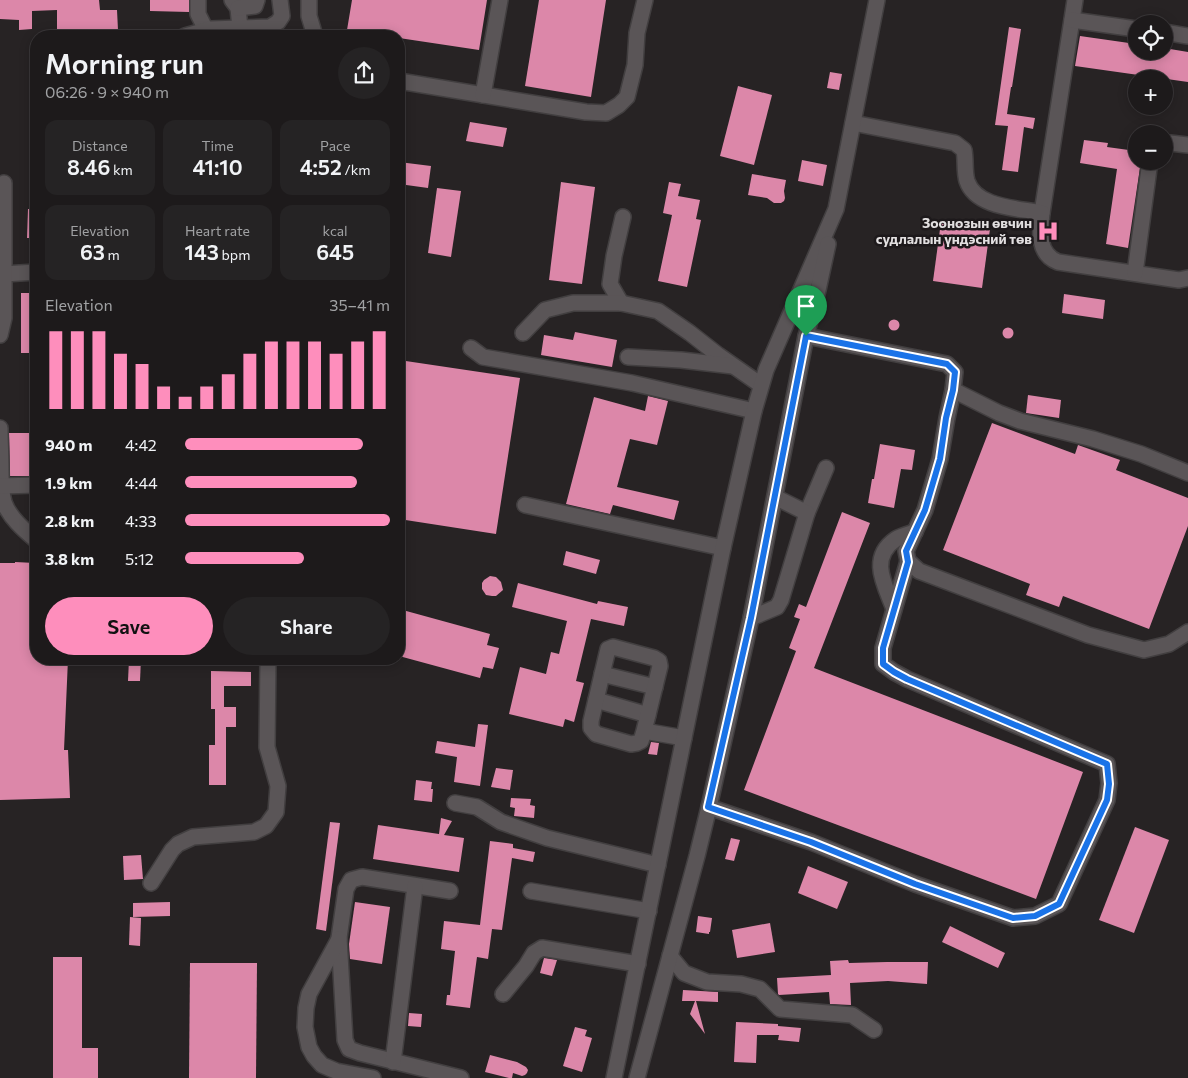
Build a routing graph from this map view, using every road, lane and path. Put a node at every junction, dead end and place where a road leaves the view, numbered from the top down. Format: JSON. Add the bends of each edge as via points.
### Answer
{"nodes":[{"id":1,"x":198,"y":0,"type":"edge"},
{"id":2,"x":257,"y":0,"type":"edge"},
{"id":3,"x":280,"y":0,"type":"edge"},
{"id":4,"x":309,"y":0,"type":"edge"},
{"id":5,"x":500,"y":0,"type":"edge"},
{"id":6,"x":645,"y":0,"type":"edge"},
{"id":7,"x":877,"y":0,"type":"edge"},
{"id":8,"x":1075,"y":0,"type":"edge"},
{"id":9,"x":235,"y":4,"type":"edge"},
{"id":10,"x":1072,"y":20,"type":"junction"},
{"id":11,"x":1128,"y":27,"type":"edge"},
{"id":12,"x":240,"y":28,"type":"junction"},
{"id":13,"x":206,"y":30,"type":"joint"},
{"id":14,"x":313,"y":30,"type":"edge"},
{"id":15,"x":1173,"y":34,"type":"edge"},
{"id":16,"x":1188,"y":36,"type":"edge"},
{"id":17,"x":405,"y":82,"type":"edge"},
{"id":18,"x":483,"y":95,"type":"junction"},
{"id":19,"x":853,"y":123,"type":"junction"},
{"id":20,"x":1173,"y":143,"type":"edge"},
{"id":21,"x":1188,"y":145,"type":"edge"},
{"id":22,"x":1149,"y":170,"type":"edge"},
{"id":23,"x":4,"y":183,"type":"dead end"},
{"id":24,"x":836,"y":209,"type":"junction"},
{"id":25,"x":1042,"y":213,"type":"junction"},
{"id":26,"x":623,"y":217,"type":"dead end"},
{"id":27,"x":30,"y":272,"type":"edge"},
{"id":28,"x":1135,"y":273,"type":"junction"},
{"id":29,"x":4,"y":274,"type":"junction"},
{"id":30,"x":1188,"y":278,"type":"edge"},
{"id":31,"x":621,"y":303,"type":"junction"},
{"id":32,"x":524,"y":333,"type":"dead end"},
{"id":33,"x":0,"y":335,"type":"edge"},
{"id":34,"x":806,"y":336,"type":"junction"},
{"id":35,"x":471,"y":348,"type":"dead end"},
{"id":36,"x":628,"y":357,"type":"dead end"},
{"id":37,"x":735,"y":366,"type":"junction"},
{"id":38,"x":761,"y":385,"type":"junction"},
{"id":39,"x":953,"y":390,"type":"junction"},
{"id":40,"x":754,"y":411,"type":"junction"},
{"id":41,"x":0,"y":428,"type":"edge"},
{"id":42,"x":826,"y":468,"type":"dead end"},
{"id":43,"x":1188,"y":473,"type":"edge"},
{"id":44,"x":30,"y":485,"type":"edge"},
{"id":45,"x":1,"y":486,"type":"junction"},
{"id":46,"x":775,"y":497,"type":"junction"},
{"id":47,"x":525,"y":505,"type":"dead end"},
{"id":48,"x":807,"y":513,"type":"junction"},
{"id":49,"x":915,"y":532,"type":"junction"},
{"id":50,"x":30,"y":535,"type":"edge"},
{"id":51,"x":724,"y":548,"type":"junction"},
{"id":52,"x":908,"y":562,"type":"junction"},
{"id":53,"x":894,"y":609,"type":"junction"},
{"id":54,"x":751,"y":618,"type":"junction"},
{"id":55,"x":1188,"y":632,"type":"edge"},
{"id":56,"x":268,"y":665,"type":"edge"},
{"id":57,"x":602,"y":674,"type":"junction"},
{"id":58,"x":655,"y":687,"type":"junction"},
{"id":59,"x":596,"y":700,"type":"junction"},
{"id":60,"x":648,"y":714,"type":"junction"},
{"id":61,"x":644,"y":731,"type":"junction"},
{"id":62,"x":684,"y":738,"type":"junction"},
{"id":63,"x":455,"y":803,"type":"dead end"},
{"id":64,"x":708,"y":807,"type":"junction"},
{"id":65,"x":658,"y":865,"type":"junction"},
{"id":66,"x":152,"y":883,"type":"dead end"},
{"id":67,"x":415,"y":886,"type":"junction"},
{"id":68,"x":450,"y":891,"type":"dead end"},
{"id":69,"x":531,"y":891,"type":"dead end"},
{"id":70,"x":649,"y":911,"type":"junction"},
{"id":71,"x":339,"y":938,"type":"junction"},
{"id":72,"x":670,"y":956,"type":"junction"},
{"id":73,"x":638,"y":964,"type":"junction"},
{"id":74,"x":503,"y":994,"type":"dead end"},
{"id":75,"x":874,"y":1030,"type":"dead end"},
{"id":76,"x":393,"y":1062,"type":"junction"},
{"id":77,"x":373,"y":1078,"type":"edge"},
{"id":78,"x":461,"y":1078,"type":"edge"},
{"id":79,"x":614,"y":1078,"type":"edge"},
{"id":80,"x":637,"y":1078,"type":"edge"}],
"edges":[{"from":1,"to":13,"type":"street","via":[[198,14]]},
{"from":2,"to":9,"type":"street","via":[[255,6]]},
{"from":3,"to":12,"type":"street","via":[[282,16],[278,22],[270,27]]},
{"from":4,"to":14,"type":"street"},
{"from":5,"to":18,"type":"street"},
{"from":6,"to":18,"type":"street","via":[[627,97],[606,113]]},
{"from":7,"to":19,"type":"street"},
{"from":8,"to":10,"type":"street"},
{"from":9,"to":12,"type":"street"},
{"from":10,"to":11,"type":"street"},
{"from":10,"to":25,"type":"street"},
{"from":12,"to":13,"type":"street"},
{"from":15,"to":16,"type":"street"},
{"from":17,"to":18,"type":"street"},
{"from":19,"to":24,"type":"street"},
{"from":19,"to":25,"type":"street","via":[[955,143],[964,150],[967,180],[978,197],[997,205]]},
{"from":20,"to":21,"type":"street"},
{"from":22,"to":28,"type":"street"},
{"from":23,"to":29,"type":"street"},
{"from":24,"to":34,"type":"street"},
{"from":24,"to":38,"type":"street"},
{"from":25,"to":28,"type":"street","via":[[1041,242],[1054,260]]},
{"from":26,"to":31,"type":"street","via":[[610,284]]},
{"from":27,"to":29,"type":"street"},
{"from":28,"to":30,"type":"street","via":[[1179,280]]},
{"from":29,"to":33,"type":"street","via":[[4,318]]},
{"from":31,"to":32,"type":"street","via":[[574,303],[545,310]]},
{"from":31,"to":37,"type":"street","via":[[658,311]]},
{"from":34,"to":39,"type":"street","via":[[947,364],[955,372]]},
{"from":34,"to":46,"type":"street"},
{"from":35,"to":40,"type":"street","via":[[483,357],[632,383]]},
{"from":36,"to":37,"type":"street"},
{"from":37,"to":38,"type":"street"},
{"from":38,"to":40,"type":"street"},
{"from":39,"to":43,"type":"street","via":[[999,414],[1142,454]]},
{"from":39,"to":49,"type":"street","via":[[940,459]]},
{"from":40,"to":51,"type":"street"},
{"from":41,"to":45,"type":"street"},
{"from":42,"to":48,"type":"street"},
{"from":44,"to":45,"type":"street"},
{"from":45,"to":50,"type":"street","via":[[7,508]]},
{"from":46,"to":48,"type":"street"},
{"from":46,"to":54,"type":"street"},
{"from":47,"to":51,"type":"street"},
{"from":48,"to":54,"type":"street","via":[[777,607]]},
{"from":49,"to":52,"type":"street","via":[[906,551]]},
{"from":49,"to":53,"type":"street","via":[[897,538],[880,558],[881,572]]},
{"from":51,"to":62,"type":"street"},
{"from":52,"to":53,"type":"street"},
{"from":52,"to":55,"type":"street","via":[[918,571],[1088,635],[1144,650],[1169,644]]},
{"from":53,"to":64,"type":"street","via":[[883,648],[883,664],[894,672],[1107,764],[1107,800],[1059,904],[1035,916],[1013,918]]},
{"from":54,"to":64,"type":"street"},
{"from":56,"to":66,"type":"street","via":[[267,747],[278,786],[276,812],[266,826],[254,832],[194,837],[178,844]]},
{"from":57,"to":58,"type":"street"},
{"from":57,"to":58,"type":"street","via":[[608,649],[613,647],[659,661]]},
{"from":57,"to":59,"type":"street"},
{"from":58,"to":60,"type":"street"},
{"from":59,"to":60,"type":"street"},
{"from":59,"to":61,"type":"street","via":[[591,721],[591,728],[596,734],[631,744],[641,741]]},
{"from":60,"to":61,"type":"street"},
{"from":61,"to":62,"type":"street"},
{"from":62,"to":65,"type":"street"},
{"from":63,"to":65,"type":"street","via":[[477,807],[501,822],[547,838]]},
{"from":64,"to":72,"type":"street"},
{"from":65,"to":70,"type":"street"},
{"from":67,"to":68,"type":"street"},
{"from":67,"to":71,"type":"street","via":[[362,877],[352,880],[346,889]]},
{"from":67,"to":76,"type":"street"},
{"from":69,"to":70,"type":"street"},
{"from":70,"to":73,"type":"street"},
{"from":71,"to":76,"type":"street","via":[[349,1049]]},
{"from":71,"to":77,"type":"street","via":[[309,994],[306,1027],[309,1047],[322,1065]]},
{"from":72,"to":75,"type":"street","via":[[684,973],[707,982],[760,989],[780,1009],[852,1016]]},
{"from":72,"to":80,"type":"street"},
{"from":73,"to":74,"type":"street","via":[[542,948],[534,953]]},
{"from":73,"to":79,"type":"street"},
{"from":76,"to":78,"type":"street"}]}
